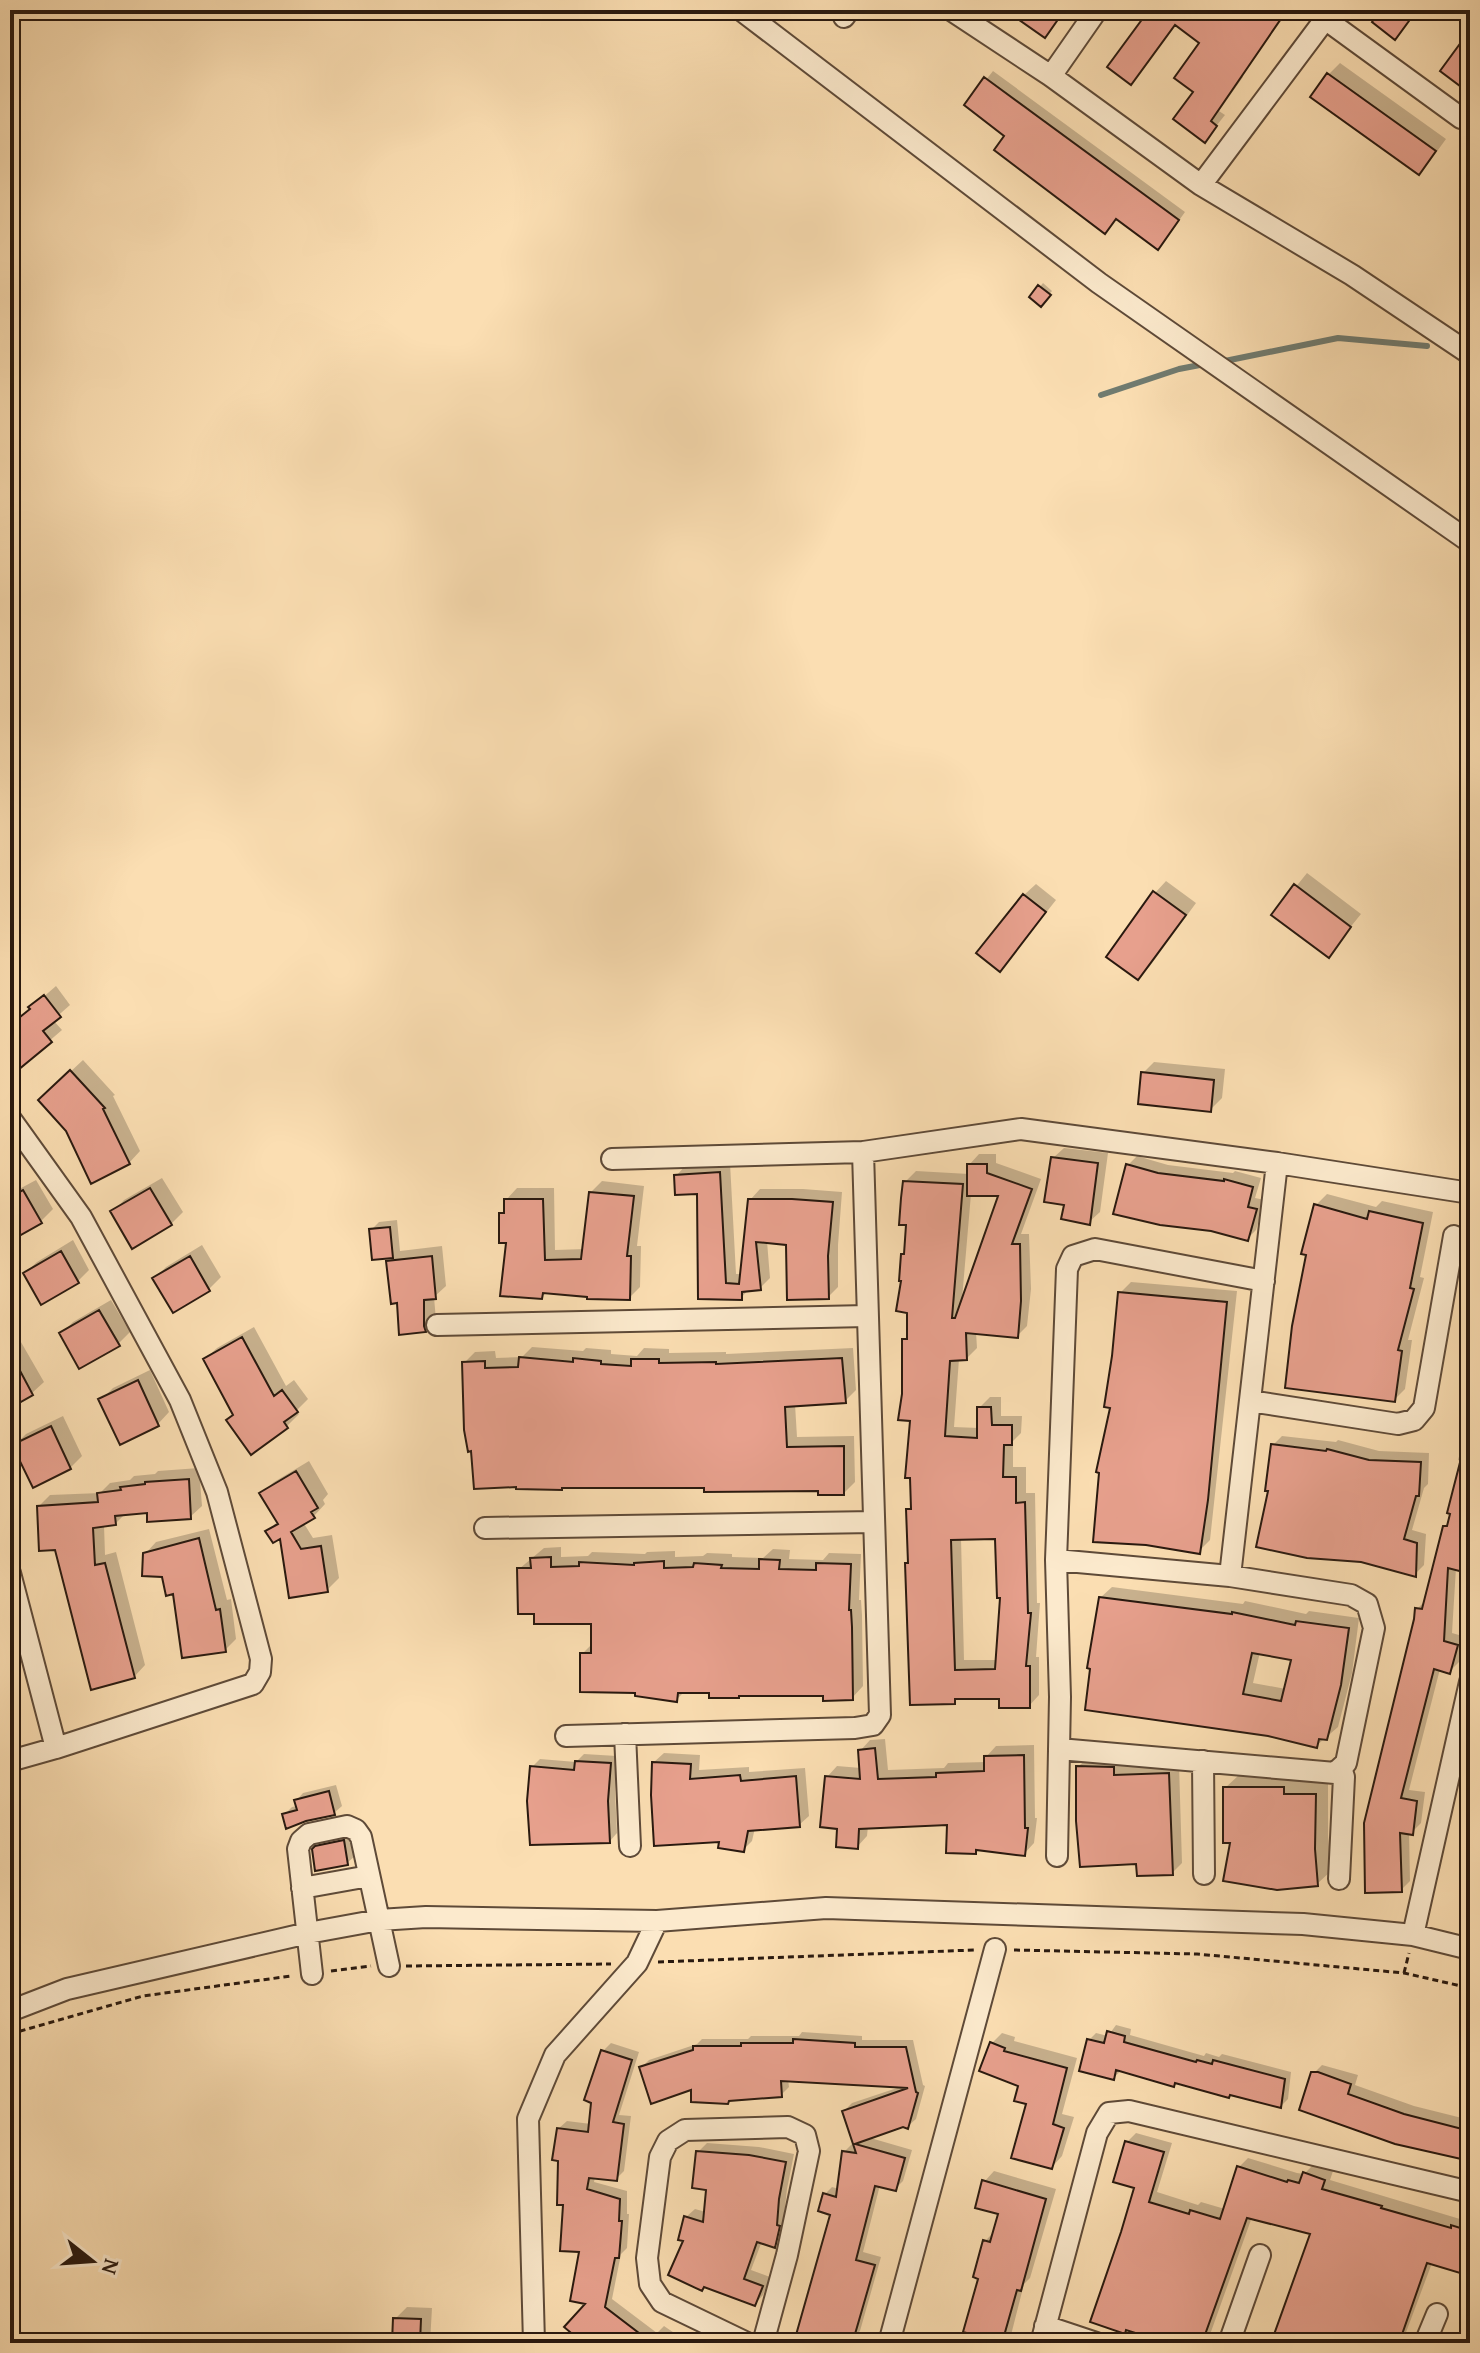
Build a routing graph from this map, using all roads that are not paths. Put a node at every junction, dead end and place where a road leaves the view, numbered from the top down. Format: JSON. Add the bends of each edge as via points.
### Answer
{"nodes":[{"id":1,"x":741,"y":10,"type":"edge"},
{"id":2,"x":951,"y":10,"type":"edge"},
{"id":3,"x":1097,"y":10,"type":"edge"},
{"id":4,"x":1329,"y":14,"type":"edge"},
{"id":5,"x":1051,"y":76,"type":"junction"},
{"id":6,"x":1470,"y":120,"type":"edge"},
{"id":7,"x":1201,"y":185,"type":"junction"},
{"id":8,"x":1470,"y":354,"type":"edge"},
{"id":9,"x":1470,"y":542,"type":"edge"},
{"id":10,"x":10,"y":1118,"type":"edge"},
{"id":11,"x":863,"y":1152,"type":"junction"},
{"id":12,"x":612,"y":1159,"type":"dead end"},
{"id":13,"x":1277,"y":1163,"type":"junction"},
{"id":14,"x":1470,"y":1193,"type":"edge"},
{"id":15,"x":1454,"y":1236,"type":"dead end"},
{"id":16,"x":1264,"y":1281,"type":"junction"},
{"id":17,"x":867,"y":1316,"type":"junction"},
{"id":18,"x":437,"y":1325,"type":"dead end"},
{"id":19,"x":1250,"y":1401,"type":"junction"},
{"id":20,"x":874,"y":1522,"type":"junction"},
{"id":21,"x":485,"y":1528,"type":"dead end"},
{"id":22,"x":1056,"y":1560,"type":"junction"},
{"id":23,"x":10,"y":1573,"type":"edge"},
{"id":24,"x":1230,"y":1576,"type":"junction"},
{"id":25,"x":1470,"y":1682,"type":"edge"},
{"id":26,"x":625,"y":1734,"type":"junction"},
{"id":27,"x":566,"y":1736,"type":"dead end"},
{"id":28,"x":56,"y":1748,"type":"junction"},
{"id":29,"x":1059,"y":1749,"type":"junction"},
{"id":30,"x":10,"y":1761,"type":"edge"},
{"id":31,"x":1203,"y":1761,"type":"junction"},
{"id":32,"x":1341,"y":1768,"type":"junction"},
{"id":33,"x":630,"y":1846,"type":"dead end"},
{"id":34,"x":1057,"y":1856,"type":"dead end"},
{"id":35,"x":1204,"y":1874,"type":"dead end"},
{"id":36,"x":369,"y":1876,"type":"junction"},
{"id":37,"x":1339,"y":1879,"type":"dead end"},
{"id":38,"x":302,"y":1888,"type":"junction"},
{"id":39,"x":379,"y":1920,"type":"junction"},
{"id":40,"x":657,"y":1921,"type":"junction"},
{"id":41,"x":308,"y":1933,"type":"junction"},
{"id":42,"x":1413,"y":1935,"type":"junction"},
{"id":43,"x":995,"y":1949,"type":"road end"},
{"id":44,"x":1470,"y":1949,"type":"edge"},
{"id":45,"x":389,"y":1966,"type":"road end"},
{"id":46,"x":312,"y":1974,"type":"road end"},
{"id":47,"x":10,"y":2011,"type":"edge"},
{"id":48,"x":1470,"y":2192,"type":"edge"},
{"id":49,"x":1260,"y":2255,"type":"dead end"},
{"id":50,"x":1437,"y":2314,"type":"dead end"},
{"id":51,"x":1043,"y":2335,"type":"edge"},
{"id":52,"x":534,"y":2343,"type":"edge"},
{"id":53,"x":747,"y":2343,"type":"edge"},
{"id":54,"x":763,"y":2343,"type":"edge"},
{"id":55,"x":889,"y":2343,"type":"edge"},
{"id":56,"x":1096,"y":2343,"type":"edge"},
{"id":57,"x":1229,"y":2343,"type":"edge"},
{"id":58,"x":1425,"y":2343,"type":"edge"}],
"edges":[{"from":1,"to":9,"type":"street","via":[[1099,283]]},
{"from":2,"to":5,"type":"street"},
{"from":3,"to":5,"type":"street"},
{"from":4,"to":6,"type":"street"},
{"from":4,"to":7,"type":"street"},
{"from":5,"to":7,"type":"street"},
{"from":7,"to":8,"type":"street","via":[[1352,275]]},
{"from":10,"to":28,"type":"street","via":[[81,1217],[180,1400],[217,1492],[261,1659],[253,1684]]},
{"from":11,"to":12,"type":"street"},
{"from":11,"to":13,"type":"street","via":[[1021,1129]]},
{"from":11,"to":17,"type":"street"},
{"from":13,"to":14,"type":"street"},
{"from":13,"to":16,"type":"street"},
{"from":15,"to":19,"type":"street","via":[[1424,1408],[1414,1420],[1398,1424]]},
{"from":16,"to":19,"type":"street"},
{"from":16,"to":22,"type":"street","via":[[1095,1249],[1073,1256],[1067,1269]]},
{"from":17,"to":18,"type":"street"},
{"from":17,"to":20,"type":"street"},
{"from":19,"to":24,"type":"street"},
{"from":20,"to":21,"type":"street"},
{"from":20,"to":26,"type":"street","via":[[880,1715],[873,1725]]},
{"from":22,"to":24,"type":"street"},
{"from":22,"to":29,"type":"street"},
{"from":23,"to":28,"type":"street"},
{"from":24,"to":32,"type":"street","via":[[1351,1595],[1367,1604],[1374,1628]]},
{"from":25,"to":42,"type":"street"},
{"from":26,"to":27,"type":"street"},
{"from":26,"to":33,"type":"street"},
{"from":28,"to":30,"type":"street"},
{"from":29,"to":31,"type":"street"},
{"from":29,"to":34,"type":"street"},
{"from":31,"to":32,"type":"street","via":[[1335,1773]]},
{"from":31,"to":35,"type":"street"},
{"from":32,"to":37,"type":"street"},
{"from":36,"to":38,"type":"street"},
{"from":36,"to":38,"type":"street","via":[[361,1837],[347,1826],[309,1834],[301,1841]]},
{"from":36,"to":39,"type":"street"},
{"from":38,"to":41,"type":"street"},
{"from":39,"to":40,"type":"street"},
{"from":39,"to":41,"type":"street"},
{"from":39,"to":45,"type":"street"},
{"from":40,"to":42,"type":"street","via":[[826,1908],[1303,1924]]},
{"from":40,"to":52,"type":"street","via":[[637,1963],[555,2055],[528,2119]]},
{"from":41,"to":46,"type":"street"},
{"from":41,"to":47,"type":"street","via":[[67,1989]]},
{"from":42,"to":44,"type":"street"},
{"from":43,"to":55,"type":"street"},
{"from":48,"to":51,"type":"street","via":[[1129,2111],[1109,2113],[1097,2133]]},
{"from":49,"to":57,"type":"street"},
{"from":50,"to":58,"type":"street"},
{"from":51,"to":56,"type":"street"},
{"from":53,"to":54,"type":"street","via":[[662,2302],[650,2284],[647,2258],[660,2157],[668,2141],[685,2130],[788,2127],[805,2135],[809,2151]]}]}
